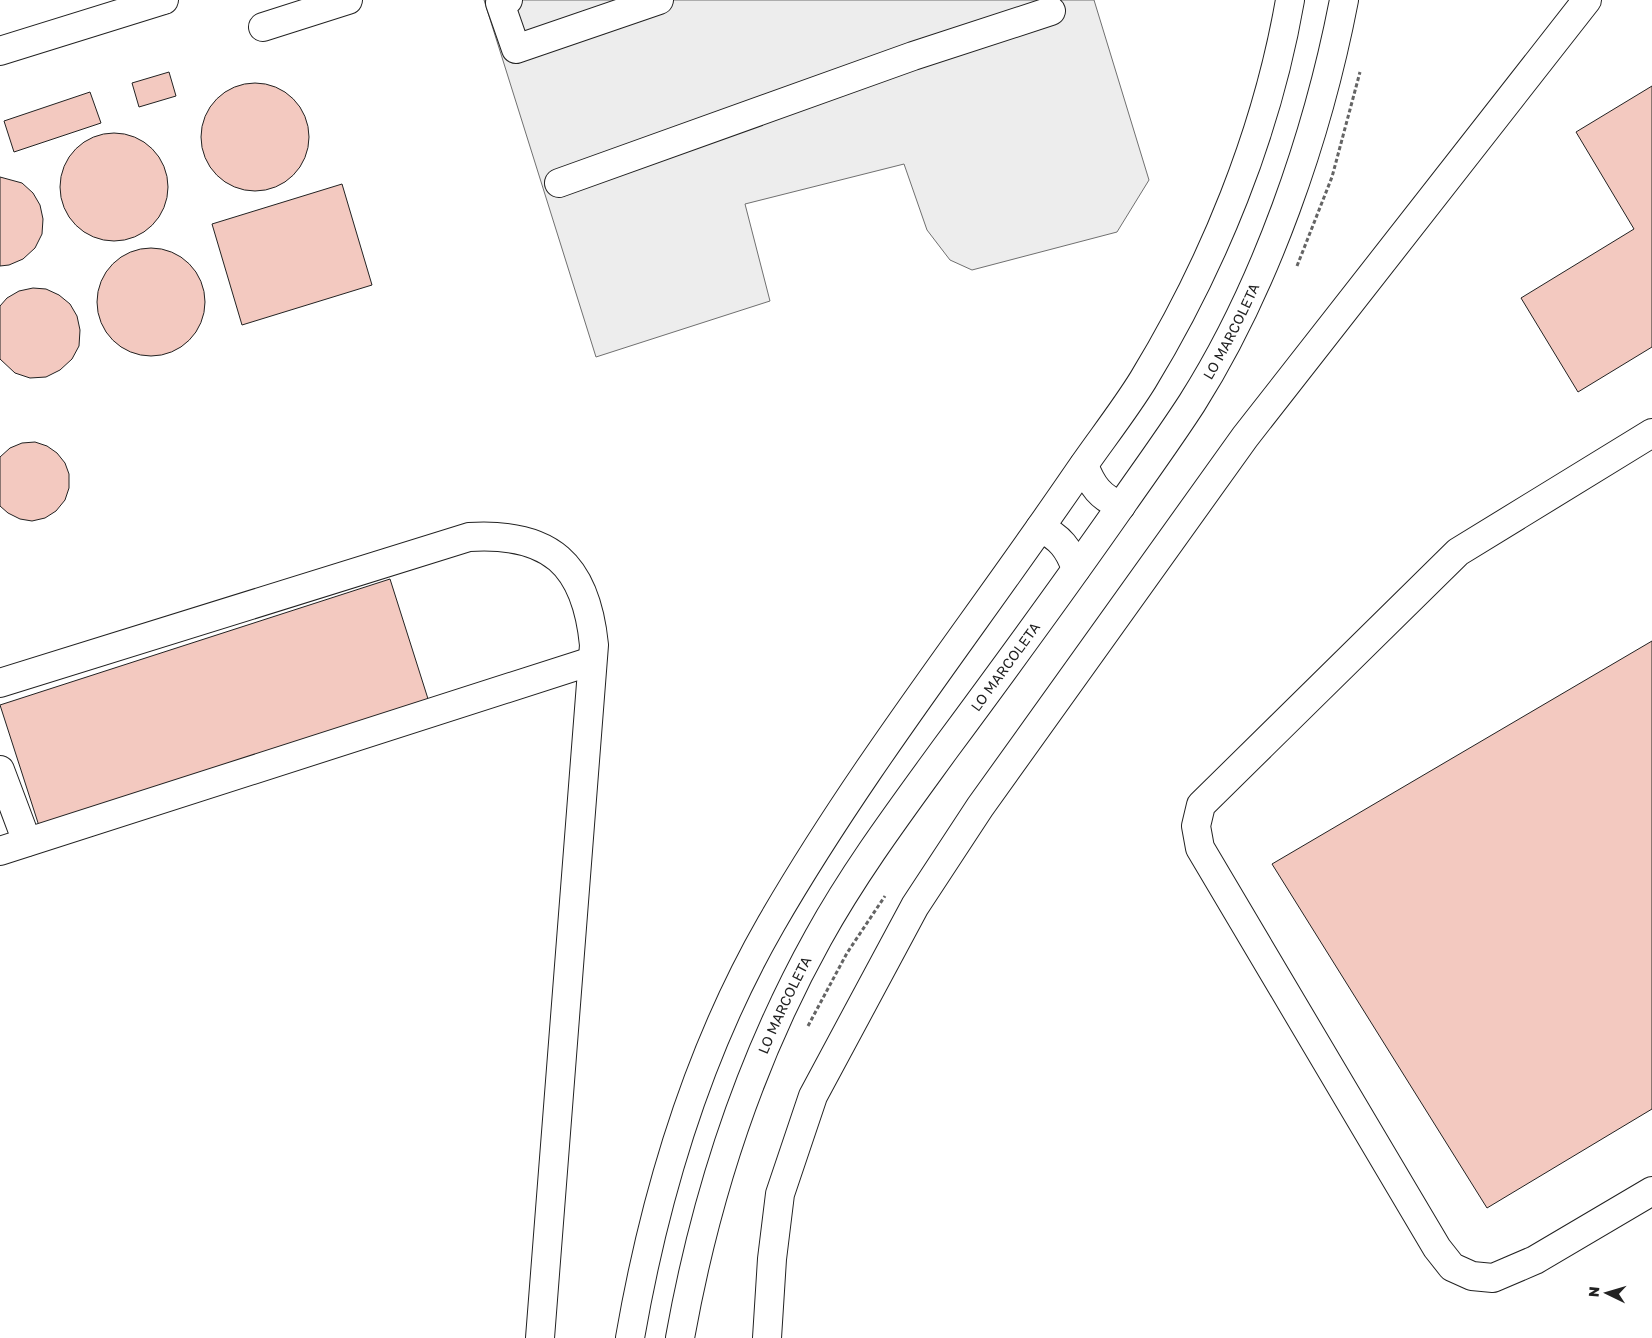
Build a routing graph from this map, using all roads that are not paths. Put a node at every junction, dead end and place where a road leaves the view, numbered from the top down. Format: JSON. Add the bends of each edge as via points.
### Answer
{"nodes":[{"id":1,"x":164,"y":0,"type":"edge"},
{"id":2,"x":348,"y":0,"type":"edge"},
{"id":3,"x":1290,"y":0,"type":"edge"},
{"id":4,"x":1344,"y":0,"type":"edge"},
{"id":5,"x":1587,"y":0,"type":"edge"},
{"id":6,"x":503,"y":1,"type":"edge"},
{"id":7,"x":655,"y":1,"type":"edge"},
{"id":8,"x":1051,"y":11,"type":"dead end"},
{"id":9,"x":263,"y":27,"type":"dead end"},
{"id":10,"x":0,"y":51,"type":"edge"},
{"id":11,"x":558,"y":183,"type":"dead end"},
{"id":12,"x":1652,"y":433,"type":"edge"},
{"id":13,"x":1084,"y":465,"type":"junction"},
{"id":14,"x":1121,"y":506,"type":"junction"},
{"id":15,"x":1040,"y":528,"type":"junction"},
{"id":16,"x":1076,"y":569,"type":"junction"},
{"id":17,"x":592,"y":661,"type":"junction"},
{"id":18,"x":0,"y":683,"type":"edge"},
{"id":19,"x":0,"y":770,"type":"edge"},
{"id":20,"x":26,"y":842,"type":"junction"},
{"id":21,"x":0,"y":851,"type":"edge"},
{"id":22,"x":1652,"y":1191,"type":"edge"},
{"id":23,"x":540,"y":1338,"type":"edge"},
{"id":24,"x":630,"y":1338,"type":"edge"},
{"id":25,"x":680,"y":1338,"type":"edge"},
{"id":26,"x":767,"y":1338,"type":"edge"}],
"edges":[{"from":1,"to":10,"type":"main road"},
{"from":2,"to":9,"type":"main road"},
{"from":3,"to":13,"type":"main road","via":[[1284,35],[1246,160],[1203,266],[1142,382]]},
{"from":4,"to":14,"type":"main road","name":"LO MARCOLETA","via":[[1321,98],[1297,175],[1250,292],[1192,402]]},
{"from":5,"to":26,"type":"main road","via":[[1245,437],[980,807],[915,906],[813,1096],[780,1194]]},
{"from":6,"to":7,"type":"main road","via":[[516,49]]},
{"from":8,"to":11,"type":"main road","via":[[913,56]]},
{"from":12,"to":22,"type":"main road","via":[[1458,552],[1201,805],[1196,826],[1200,848],[1437,1248],[1452,1268],[1472,1276],[1493,1278],[1535,1260]]},
{"from":13,"to":14,"type":"main road","via":[[1095,488],[1105,498]]},
{"from":13,"to":15,"type":"main road"},
{"from":14,"to":16,"type":"main road","name":"LO MARCOLETA"},
{"from":15,"to":16,"type":"main road","via":[[1065,545]]},
{"from":15,"to":24,"type":"main road","via":[[885,742],[806,865],[735,994],[705,1062],[680,1131],[645,1259]]},
{"from":16,"to":25,"type":"main road","name":"LO MARCOLETA","via":[[855,875],[783,1006],[753,1074],[728,1144],[706,1216]]},
{"from":17,"to":18,"type":"main road","via":[[592,630],[586,602],[564,565],[549,549],[532,542],[492,535],[469,536],[447,542]]},
{"from":17,"to":20,"type":"main road"},
{"from":17,"to":23,"type":"main road"},
{"from":19,"to":20,"type":"main road"},
{"from":20,"to":21,"type":"main road"}]}
